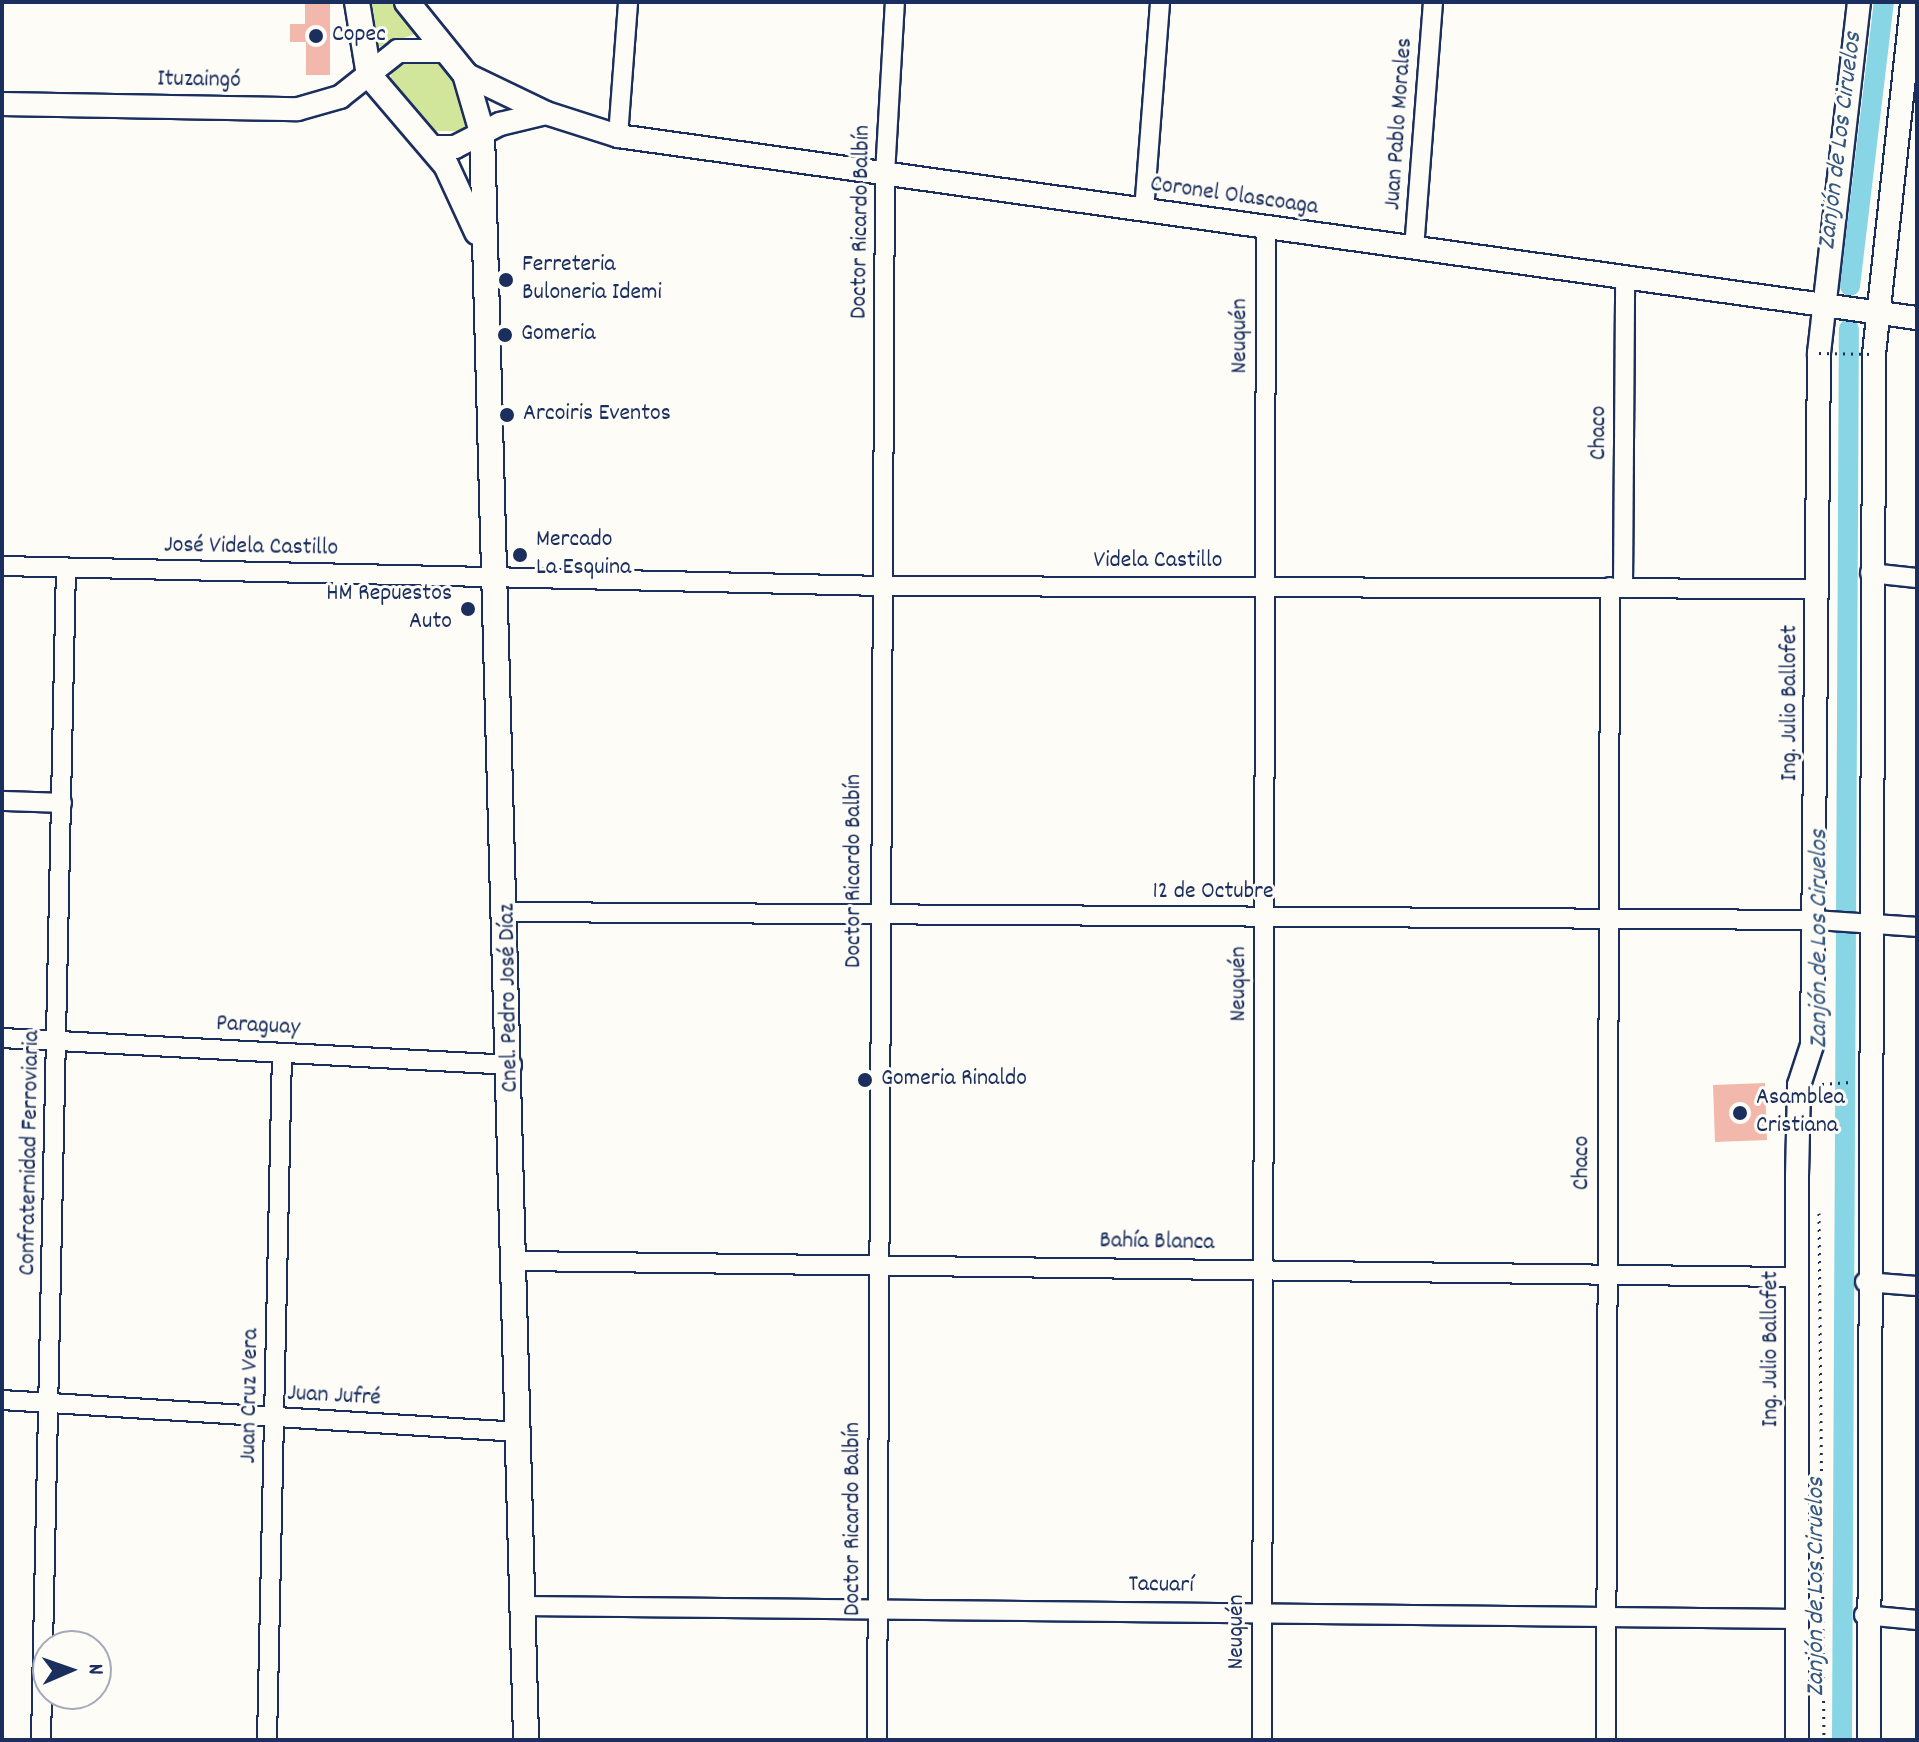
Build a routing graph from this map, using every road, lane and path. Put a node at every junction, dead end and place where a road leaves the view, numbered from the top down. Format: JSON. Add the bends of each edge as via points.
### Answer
{"nodes":[{"id":1,"x":357,"y":2,"type":"edge"},
{"id":2,"x":407,"y":2,"type":"edge"},
{"id":3,"x":628,"y":2,"type":"edge"},
{"id":4,"x":895,"y":2,"type":"edge"},
{"id":5,"x":1160,"y":2,"type":"edge"},
{"id":6,"x":1433,"y":2,"type":"edge"},
{"id":7,"x":1859,"y":2,"type":"edge"},
{"id":8,"x":1912,"y":2,"type":"edge"},
{"id":9,"x":441,"y":51,"type":"junction"},
{"id":10,"x":465,"y":74,"type":"junction"},
{"id":11,"x":377,"y":78,"type":"junction"},
{"id":12,"x":2,"y":104,"type":"edge"},
{"id":13,"x":546,"y":113,"type":"junction"},
{"id":14,"x":475,"y":136,"type":"junction"},
{"id":15,"x":618,"y":136,"type":"junction"},
{"id":16,"x":433,"y":147,"type":"junction"},
{"id":17,"x":885,"y":174,"type":"junction"},
{"id":18,"x":1144,"y":211,"type":"junction"},
{"id":19,"x":1266,"y":228,"type":"junction"},
{"id":20,"x":1414,"y":249,"type":"junction"},
{"id":21,"x":485,"y":257,"type":"junction"},
{"id":22,"x":1625,"y":279,"type":"junction"},
{"id":23,"x":1822,"y":308,"type":"junction"},
{"id":24,"x":1878,"y":312,"type":"junction"},
{"id":25,"x":1917,"y":318,"type":"edge"},
{"id":26,"x":1819,"y":353,"type":"junction"},
{"id":27,"x":1874,"y":354,"type":"junction"},
{"id":28,"x":2,"y":566,"type":"edge"},
{"id":29,"x":66,"y":568,"type":"junction"},
{"id":30,"x":1870,"y":573,"type":"junction"},
{"id":31,"x":499,"y":578,"type":"junction"},
{"id":32,"x":1917,"y":578,"type":"edge"},
{"id":33,"x":881,"y":586,"type":"junction"},
{"id":34,"x":1264,"y":586,"type":"junction"},
{"id":35,"x":1617,"y":587,"type":"junction"},
{"id":36,"x":1817,"y":589,"type":"junction"},
{"id":37,"x":2,"y":801,"type":"edge"},
{"id":38,"x":62,"y":803,"type":"junction"},
{"id":39,"x":508,"y":912,"type":"junction"},
{"id":40,"x":879,"y":915,"type":"junction"},
{"id":41,"x":1264,"y":917,"type":"junction"},
{"id":42,"x":1608,"y":919,"type":"junction"},
{"id":43,"x":1823,"y":920,"type":"junction"},
{"id":44,"x":1862,"y":922,"type":"junction"},
{"id":45,"x":1917,"y":927,"type":"edge"},
{"id":46,"x":2,"y":1038,"type":"edge"},
{"id":47,"x":58,"y":1041,"type":"junction"},
{"id":48,"x":282,"y":1053,"type":"junction"},
{"id":49,"x":512,"y":1065,"type":"junction"},
{"id":50,"x":1853,"y":1082,"type":"dead end"},
{"id":51,"x":1823,"y":1084,"type":"dead end"},
{"id":52,"x":516,"y":1261,"type":"junction"},
{"id":53,"x":880,"y":1263,"type":"junction"},
{"id":54,"x":1263,"y":1269,"type":"junction"},
{"id":55,"x":1606,"y":1274,"type":"junction"},
{"id":56,"x":1798,"y":1277,"type":"junction"},
{"id":57,"x":1865,"y":1282,"type":"junction"},
{"id":58,"x":1917,"y":1286,"type":"edge"},
{"id":59,"x":2,"y":1400,"type":"edge"},
{"id":60,"x":48,"y":1403,"type":"junction"},
{"id":61,"x":274,"y":1417,"type":"junction"},
{"id":62,"x":519,"y":1432,"type":"junction"},
{"id":63,"x":523,"y":1606,"type":"junction"},
{"id":64,"x":878,"y":1606,"type":"junction"},
{"id":65,"x":1263,"y":1611,"type":"junction"},
{"id":66,"x":1864,"y":1615,"type":"junction"},
{"id":67,"x":1606,"y":1616,"type":"junction"},
{"id":68,"x":1797,"y":1619,"type":"junction"},
{"id":69,"x":1917,"y":1620,"type":"edge"},
{"id":70,"x":41,"y":1740,"type":"edge"},
{"id":71,"x":267,"y":1740,"type":"edge"},
{"id":72,"x":526,"y":1740,"type":"edge"},
{"id":73,"x":877,"y":1740,"type":"edge"},
{"id":74,"x":1262,"y":1740,"type":"edge"},
{"id":75,"x":1606,"y":1740,"type":"edge"},
{"id":76,"x":1797,"y":1740,"type":"edge"},
{"id":77,"x":1869,"y":1740,"type":"edge"}],
"edges":[{"from":1,"to":11,"type":"main road"},
{"from":2,"to":9,"type":"main road","name":"Cnel. Pedro José Díaz"},
{"from":3,"to":15,"type":"street"},
{"from":4,"to":17,"type":"street","name":"Doctor Ricardo Balbín"},
{"from":5,"to":18,"type":"street"},
{"from":6,"to":20,"type":"street","name":"Juan Pablo Morales"},
{"from":7,"to":23,"type":"street","name":"Ing. Julio Ballofet"},
{"from":8,"to":24,"type":"street"},
{"from":9,"to":10,"type":"main road","name":"Cnel. Pedro José Díaz"},
{"from":9,"to":11,"type":"street","name":"Ituzaingó","via":[[404,49]]},
{"from":10,"to":13,"type":"street","name":"Coronel Olascoaga"},
{"from":10,"to":14,"type":"main road","name":"Cnel. Pedro José Díaz","via":[[476,103]]},
{"from":11,"to":12,"type":"street","name":"Ituzaingó","via":[[340,97],[298,109]]},
{"from":11,"to":16,"type":"main road","name":"Cnel. Pedro José Díaz"},
{"from":13,"to":14,"type":"street"},
{"from":13,"to":15,"type":"street","name":"Coronel Olascoaga"},
{"from":14,"to":16,"type":"street"},
{"from":14,"to":21,"type":"main road","name":"Cnel. Pedro José Díaz"},
{"from":15,"to":17,"type":"street","name":"Coronel Olascoaga"},
{"from":16,"to":21,"type":"main road","name":"Cnel. Pedro José Díaz","via":[[461,189]]},
{"from":17,"to":18,"type":"street","name":"Coronel Olascoaga"},
{"from":17,"to":33,"type":"street","name":"Doctor Ricardo Balbín"},
{"from":18,"to":19,"type":"street","name":"Coronel Olascoaga"},
{"from":19,"to":20,"type":"street","name":"Coronel Olascoaga"},
{"from":19,"to":34,"type":"street","name":"Neuquén"},
{"from":20,"to":22,"type":"street","name":"Coronel Olascoaga"},
{"from":21,"to":31,"type":"main road","name":"Cnel. Pedro José Díaz"},
{"from":22,"to":23,"type":"street","name":"Coronel Olascoaga"},
{"from":22,"to":35,"type":"street","name":"Chaco"},
{"from":23,"to":24,"type":"street","name":"Coronel Olascoaga"},
{"from":23,"to":26,"type":"street","name":"Ing. Julio Ballofet"},
{"from":24,"to":25,"type":"street","name":"Coronel Olascoaga"},
{"from":24,"to":27,"type":"street"},
{"from":26,"to":27,"type":"path","bridge":true},
{"from":26,"to":36,"type":"street","name":"Ing. Julio Ballofet"},
{"from":27,"to":30,"type":"street"},
{"from":28,"to":29,"type":"street","name":"José Videla Castillo"},
{"from":29,"to":31,"type":"street","name":"José Videla Castillo"},
{"from":29,"to":38,"type":"street","name":"Confraternidad Ferroviaria"},
{"from":30,"to":32,"type":"street"},
{"from":30,"to":44,"type":"street"},
{"from":31,"to":33,"type":"street","name":"Videla Castillo"},
{"from":31,"to":39,"type":"main road","name":"Cnel. Pedro José Díaz"},
{"from":33,"to":34,"type":"street","name":"Videla Castillo"},
{"from":33,"to":40,"type":"street","name":"Doctor Ricardo Balbín"},
{"from":34,"to":35,"type":"street","name":"Videla Castillo"},
{"from":34,"to":41,"type":"street","name":"Neuquén"},
{"from":35,"to":36,"type":"street","name":"Videla Castillo"},
{"from":35,"to":42,"type":"street","name":"Chaco"},
{"from":36,"to":43,"type":"street","name":"Ing. Julio Ballofet"},
{"from":37,"to":38,"type":"street"},
{"from":38,"to":47,"type":"street","name":"Confraternidad Ferroviaria"},
{"from":39,"to":40,"type":"street","name":"12 de Octubre"},
{"from":39,"to":49,"type":"main road","name":"Cnel. Pedro José Díaz"},
{"from":40,"to":41,"type":"street","name":"12 de Octubre"},
{"from":40,"to":53,"type":"street","name":"Doctor Ricardo Balbín"},
{"from":41,"to":42,"type":"street","name":"12 de Octubre"},
{"from":41,"to":54,"type":"street","name":"Neuquén"},
{"from":42,"to":43,"type":"street","name":"12 de Octubre"},
{"from":42,"to":55,"type":"street","name":"Chaco"},
{"from":43,"to":44,"type":"street","name":"12 de Octubre"},
{"from":43,"to":56,"type":"street","name":"Ing. Julio Ballofet","via":[[1812,1045],[1799,1085]]},
{"from":44,"to":45,"type":"street","name":"12 de Octubre"},
{"from":44,"to":57,"type":"street"},
{"from":46,"to":47,"type":"street","name":"Paraguay"},
{"from":47,"to":48,"type":"street","name":"Paraguay"},
{"from":47,"to":60,"type":"street","name":"Confraternidad Ferroviaria"},
{"from":48,"to":49,"type":"street","name":"Paraguay"},
{"from":48,"to":61,"type":"street","name":"Juan Cruz Vera"},
{"from":49,"to":52,"type":"main road","name":"Cnel. Pedro José Díaz"},
{"from":50,"to":51,"type":"path"},
{"from":52,"to":53,"type":"street","name":"Bahía Blanca"},
{"from":52,"to":62,"type":"main road","name":"Cnel. Pedro José Díaz"},
{"from":53,"to":54,"type":"street","name":"Bahía Blanca"},
{"from":53,"to":64,"type":"street","name":"Doctor Ricardo Balbín"},
{"from":54,"to":55,"type":"street","name":"Bahía Blanca"},
{"from":54,"to":65,"type":"street","name":"Neuquén"},
{"from":55,"to":56,"type":"street","name":"Bahía Blanca"},
{"from":55,"to":67,"type":"street","name":"Chaco"},
{"from":56,"to":68,"type":"street","name":"Ing. Julio Ballofet"},
{"from":57,"to":58,"type":"street"},
{"from":57,"to":66,"type":"street"},
{"from":59,"to":60,"type":"street","name":"Juan Jufré"},
{"from":60,"to":61,"type":"street","name":"Juan Jufré"},
{"from":60,"to":70,"type":"street","name":"Confraternidad Ferroviaria"},
{"from":61,"to":62,"type":"street","name":"Juan Jufré"},
{"from":61,"to":71,"type":"street","name":"Juan Cruz Vera"},
{"from":62,"to":63,"type":"main road","name":"Cnel. Pedro José Díaz"},
{"from":63,"to":64,"type":"street","name":"Tacuarí"},
{"from":63,"to":72,"type":"main road","name":"Cnel. Pedro José Díaz"},
{"from":64,"to":65,"type":"street","name":"Tacuarí"},
{"from":64,"to":73,"type":"street","name":"Doctor Ricardo Balbín"},
{"from":65,"to":67,"type":"street","name":"Tacuarí"},
{"from":65,"to":74,"type":"street","name":"Neuquén"},
{"from":66,"to":69,"type":"street"},
{"from":66,"to":77,"type":"street"},
{"from":67,"to":68,"type":"street","name":"Tacuarí"},
{"from":67,"to":75,"type":"street","name":"Chaco"},
{"from":68,"to":76,"type":"street","name":"Ing. Julio Ballofet"}]}
